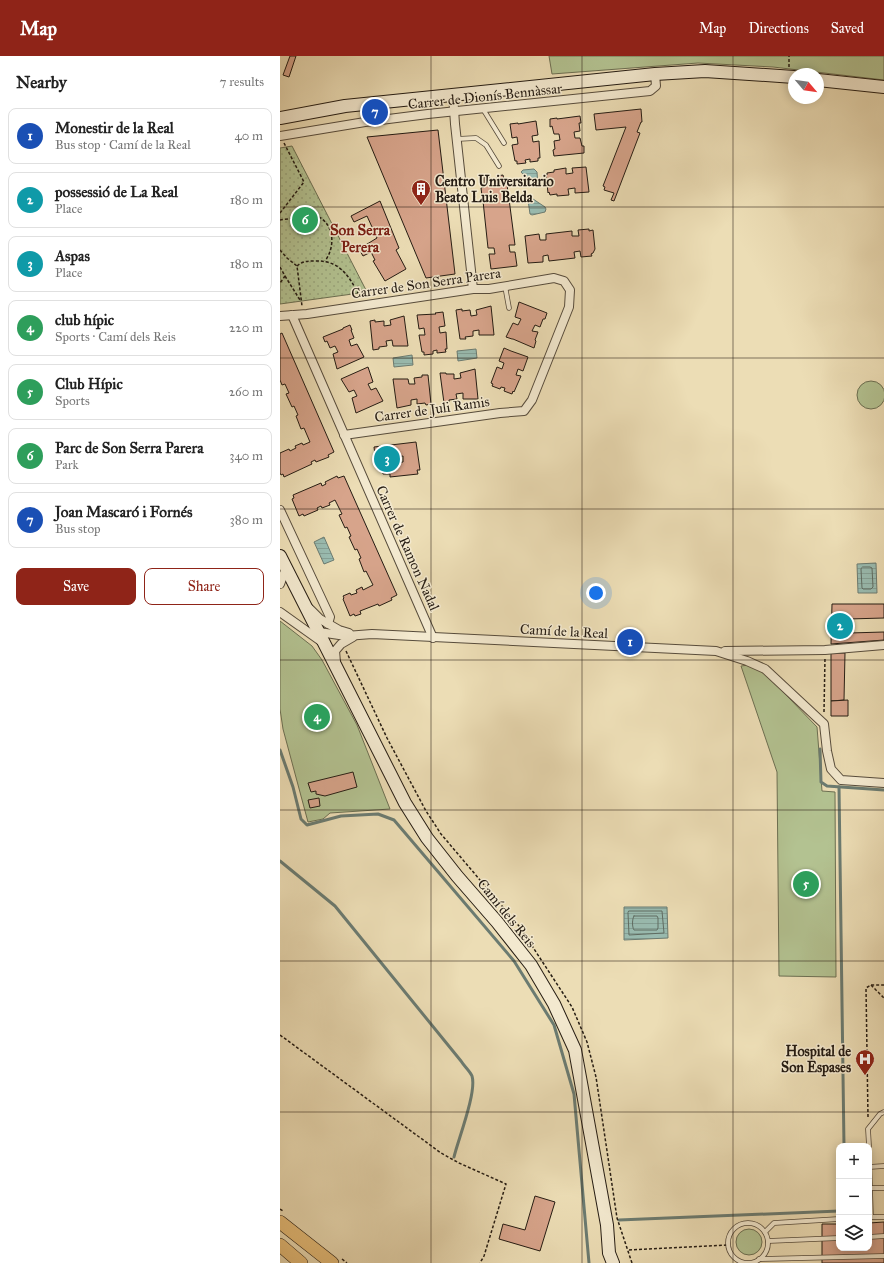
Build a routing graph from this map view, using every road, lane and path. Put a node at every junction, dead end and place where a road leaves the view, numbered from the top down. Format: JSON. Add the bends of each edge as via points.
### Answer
{"nodes":[{"id":1,"x":655,"y":74,"type":"junction"},
{"id":2,"x":788,"y":77,"type":"edge"},
{"id":3,"x":824,"y":81,"type":"edge"},
{"id":4,"x":884,"y":87,"type":"edge"},
{"id":5,"x":453,"y":94,"type":"junction"},
{"id":6,"x":483,"y":109,"type":"junction"},
{"id":7,"x":454,"y":112,"type":"junction"},
{"id":8,"x":280,"y":118,"type":"edge"},
{"id":9,"x":280,"y":136,"type":"edge"},
{"id":10,"x":456,"y":139,"type":"junction"},
{"id":11,"x":504,"y":143,"type":"dead end"},
{"id":12,"x":286,"y":147,"type":"dead end"},
{"id":13,"x":499,"y":166,"type":"dead end"},
{"id":14,"x":280,"y":212,"type":"edge"},
{"id":15,"x":280,"y":220,"type":"edge"},
{"id":16,"x":280,"y":250,"type":"edge"},
{"id":17,"x":325,"y":261,"type":"junction"},
{"id":18,"x":297,"y":266,"type":"junction"},
{"id":19,"x":280,"y":267,"type":"edge"},
{"id":20,"x":285,"y":276,"type":"junction"},
{"id":21,"x":280,"y":283,"type":"edge"},
{"id":22,"x":505,"y":286,"type":"junction"},
{"id":23,"x":473,"y":289,"type":"junction"},
{"id":24,"x":358,"y":293,"type":"dead end"},
{"id":25,"x":509,"y":308,"type":"dead end"},
{"id":26,"x":292,"y":315,"type":"junction"},
{"id":27,"x":280,"y":316,"type":"edge"},
{"id":28,"x":524,"y":410,"type":"joint"},
{"id":29,"x":344,"y":435,"type":"junction"},
{"id":30,"x":280,"y":510,"type":"edge"},
{"id":31,"x":280,"y":556,"type":"edge"},
{"id":32,"x":286,"y":568,"type":"junction"},
{"id":33,"x":280,"y":584,"type":"edge"},
{"id":34,"x":303,"y":601,"type":"junction"},
{"id":35,"x":280,"y":612,"type":"edge"},
{"id":36,"x":328,"y":624,"type":"junction"},
{"id":37,"x":318,"y":632,"type":"junction"},
{"id":38,"x":358,"y":635,"type":"junction"},
{"id":39,"x":433,"y":638,"type":"junction"},
{"id":40,"x":325,"y":644,"type":"junction"},
{"id":41,"x":884,"y":645,"type":"edge"},
{"id":42,"x":825,"y":650,"type":"junction"},
{"id":43,"x":716,"y":651,"type":"junction"},
{"id":44,"x":337,"y":668,"type":"junction"},
{"id":45,"x":824,"y":724,"type":"junction"},
{"id":46,"x":884,"y":783,"type":"edge"},
{"id":47,"x":871,"y":985,"type":"junction"},
{"id":48,"x":884,"y":985,"type":"edge"},
{"id":49,"x":884,"y":998,"type":"edge"},
{"id":50,"x":280,"y":1035,"type":"edge"},
{"id":51,"x":884,"y":1112,"type":"edge"},
{"id":52,"x":868,"y":1129,"type":"junction"},
{"id":53,"x":869,"y":1143,"type":"edge"},
{"id":54,"x":884,"y":1166,"type":"edge"},
{"id":55,"x":872,"y":1167,"type":"edge"},
{"id":56,"x":872,"y":1188,"type":"edge"},
{"id":57,"x":884,"y":1188,"type":"edge"},
{"id":58,"x":872,"y":1217,"type":"edge"},
{"id":59,"x":884,"y":1217,"type":"edge"},
{"id":60,"x":836,"y":1219,"type":"edge"},
{"id":61,"x":280,"y":1222,"type":"edge"},
{"id":62,"x":608,"y":1225,"type":"junction"},
{"id":63,"x":280,"y":1228,"type":"edge"},
{"id":64,"x":765,"y":1232,"type":"junction"},
{"id":65,"x":280,"y":1233,"type":"edge"},
{"id":66,"x":884,"y":1236,"type":"edge"},
{"id":67,"x":872,"y":1237,"type":"edge"},
{"id":68,"x":836,"y":1238,"type":"edge"},
{"id":69,"x":768,"y":1241,"type":"junction"},
{"id":70,"x":295,"y":1244,"type":"junction"},
{"id":71,"x":280,"y":1245,"type":"edge"},
{"id":72,"x":729,"y":1245,"type":"junction"},
{"id":73,"x":628,"y":1250,"type":"dead end"},
{"id":74,"x":884,"y":1256,"type":"edge"},
{"id":75,"x":759,"y":1261,"type":"edge"},
{"id":76,"x":740,"y":1262,"type":"edge"},
{"id":77,"x":301,"y":1263,"type":"edge"},
{"id":78,"x":318,"y":1263,"type":"edge"},
{"id":79,"x":332,"y":1263,"type":"edge"},
{"id":80,"x":480,"y":1263,"type":"edge"},
{"id":81,"x":613,"y":1263,"type":"edge"},
{"id":82,"x":621,"y":1263,"type":"edge"},
{"id":83,"x":751,"y":1263,"type":"edge"}],
"edges":[{"from":1,"to":2,"type":"street","via":[[705,71]]},
{"from":1,"to":5,"type":"street"},
{"from":1,"to":6,"type":"street","name":"Carrer de Dionís Bennàssar","via":[[656,86],[650,91]]},
{"from":3,"to":4,"type":"street"},
{"from":5,"to":7,"type":"street"},
{"from":5,"to":8,"type":"street","via":[[345,106]]},
{"from":6,"to":7,"type":"street","name":"Carrer de Dionís Bennàssar"},
{"from":6,"to":11,"type":"lane"},
{"from":7,"to":9,"type":"street","name":"Carrer de Dionís Bennàssar","via":[[365,122]]},
{"from":7,"to":10,"type":"street"},
{"from":10,"to":13,"type":"lane","via":[[476,138],[486,145]]},
{"from":10,"to":23,"type":"street"},
{"from":12,"to":14,"type":"path","via":[[304,182]]},
{"from":15,"to":17,"type":"path","via":[[311,214],[324,221],[333,242]]},
{"from":16,"to":18,"type":"path"},
{"from":17,"to":18,"type":"path","via":[[300,262]]},
{"from":17,"to":24,"type":"path","via":[[344,271]]},
{"from":18,"to":20,"type":"path","via":[[301,301]]},
{"from":19,"to":20,"type":"path"},
{"from":20,"to":21,"type":"path"},
{"from":22,"to":23,"type":"street","name":"Carrer de Son Serra Parera"},
{"from":22,"to":25,"type":"lane"},
{"from":22,"to":28,"type":"street","name":"Carrer de Son Serra Parera","via":[[554,278],[564,281],[570,290],[569,307],[532,400]]},
{"from":23,"to":26,"type":"street","name":"Carrer de Son Serra Parera"},
{"from":26,"to":27,"type":"street","name":"Carrer de Son Serra Parera"},
{"from":26,"to":29,"type":"street","name":"Carrer de Ramon Nadal"},
{"from":28,"to":29,"type":"street","name":"Carrer de Juli Ramis"},
{"from":29,"to":39,"type":"street","name":"Carrer de Ramon Nadal"},
{"from":30,"to":36,"type":"street","via":[[330,617]]},
{"from":31,"to":32,"type":"street","name":"Camí dels Reis"},
{"from":32,"to":33,"type":"street"},
{"from":32,"to":34,"type":"street","name":"Camí dels Reis"},
{"from":34,"to":36,"type":"street"},
{"from":34,"to":37,"type":"street","name":"Camí dels Reis"},
{"from":35,"to":40,"type":"street","name":"Camí dels Reis"},
{"from":36,"to":38,"type":"street"},
{"from":37,"to":38,"type":"street","name":"Camí de la Real"},
{"from":37,"to":40,"type":"street","name":"Camí dels Reis"},
{"from":38,"to":39,"type":"street","name":"Camí de la Real"},
{"from":38,"to":44,"type":"street","via":[[341,644],[335,651]]},
{"from":39,"to":43,"type":"street","name":"Camí de la Real"},
{"from":40,"to":44,"type":"street","name":"Camí dels Reis"},
{"from":41,"to":42,"type":"street"},
{"from":42,"to":43,"type":"street"},
{"from":42,"to":45,"type":"path"},
{"from":43,"to":45,"type":"street","name":"Camí de la Real","via":[[765,669]]},
{"from":44,"to":62,"type":"street","name":"Camí dels Reis","via":[[405,803],[427,838],[531,965],[554,1004],[575,1050]]},
{"from":45,"to":46,"type":"street","via":[[831,769],[841,780]]},
{"from":47,"to":48,"type":"path"},
{"from":47,"to":49,"type":"path"},
{"from":47,"to":52,"type":"path","via":[[866,988]]},
{"from":50,"to":80,"type":"path","via":[[441,1153],[506,1184]]},
{"from":51,"to":52,"type":"lane"},
{"from":52,"to":53,"type":"lane"},
{"from":54,"to":55,"type":"lane"},
{"from":56,"to":57,"type":"lane"},
{"from":58,"to":59,"type":"lane"},
{"from":60,"to":64,"type":"lane","via":[[774,1223]]},
{"from":61,"to":79,"type":"main road"},
{"from":62,"to":81,"type":"street","name":"Camí dels Reis","via":[[609,1253]]},
{"from":62,"to":82,"type":"street","name":"Camí dels Reis"},
{"from":63,"to":70,"type":"main road"},
{"from":64,"to":69,"type":"lane"},
{"from":64,"to":72,"type":"lane","via":[[755,1224],[742,1224],[732,1232]]},
{"from":65,"to":70,"type":"main road"},
{"from":66,"to":67,"type":"lane"},
{"from":68,"to":69,"type":"lane"},
{"from":69,"to":75,"type":"lane"},
{"from":70,"to":78,"type":"main road"},
{"from":71,"to":77,"type":"main road"},
{"from":72,"to":73,"type":"path"},
{"from":72,"to":76,"type":"lane","via":[[730,1251]]},
{"from":74,"to":75,"type":"lane"},
{"from":75,"to":83,"type":"lane"},
{"from":76,"to":83,"type":"lane"}]}
